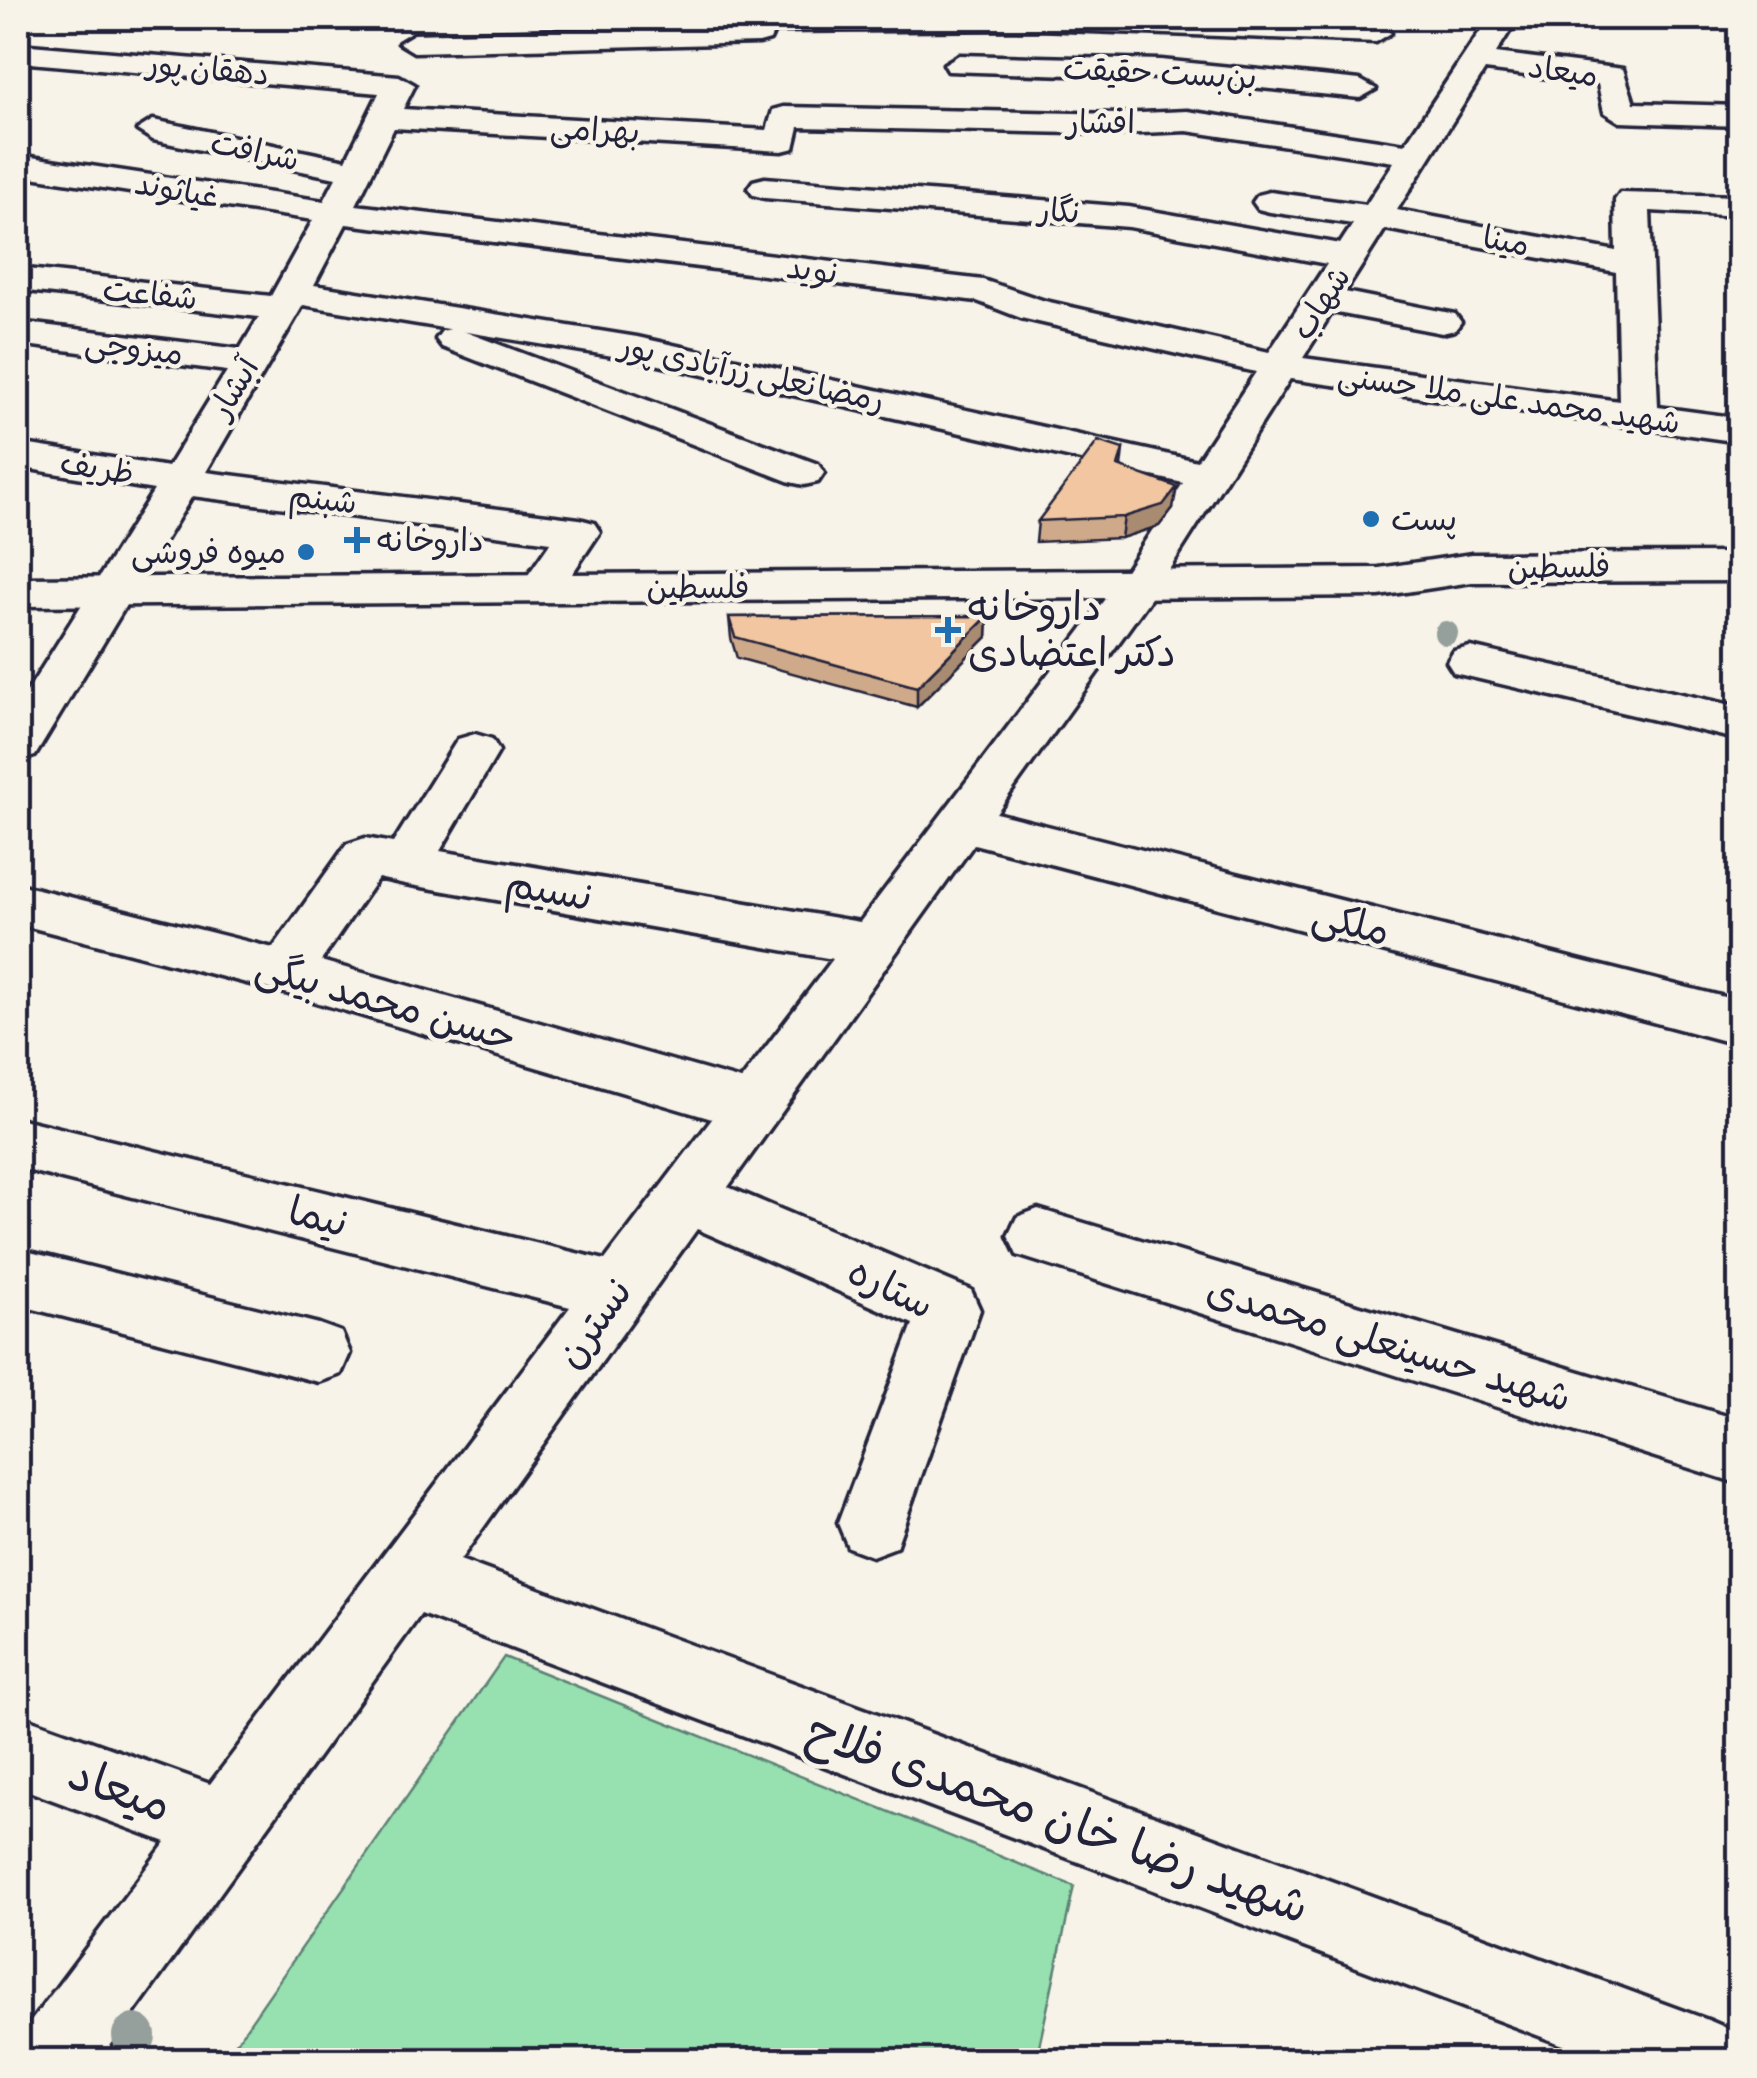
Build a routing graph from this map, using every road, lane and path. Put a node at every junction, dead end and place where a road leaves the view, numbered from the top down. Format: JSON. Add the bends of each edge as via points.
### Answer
{"nodes":[{"id":1,"x":1574,"y":18,"type":"edge"},
{"id":2,"x":1502,"y":20,"type":"edge"},
{"id":3,"x":1378,"y":25,"type":"edge"},
{"id":4,"x":418,"y":30,"type":"edge"},
{"id":5,"x":18,"y":52,"type":"edge"},
{"id":6,"x":1478,"y":60,"type":"junction"},
{"id":7,"x":959,"y":64,"type":"dead end"},
{"id":8,"x":399,"y":84,"type":"junction"},
{"id":9,"x":1360,"y":88,"type":"junction"},
{"id":10,"x":1740,"y":116,"type":"edge"},
{"id":11,"x":784,"y":117,"type":"joint"},
{"id":12,"x":383,"y":118,"type":"junction"},
{"id":13,"x":530,"y":126,"type":"junction"},
{"id":14,"x":154,"y":130,"type":"dead end"},
{"id":15,"x":636,"y":132,"type":"junction"},
{"id":16,"x":1345,"y":145,"type":"junction"},
{"id":17,"x":1416,"y":156,"type":"junction"},
{"id":18,"x":522,"y":160,"type":"dead end"},
{"id":19,"x":18,"y":165,"type":"edge"},
{"id":20,"x":627,"y":171,"type":"dead end"},
{"id":21,"x":358,"y":172,"type":"junction"},
{"id":22,"x":765,"y":188,"type":"dead end"},
{"id":23,"x":1270,"y":202,"type":"dead end"},
{"id":24,"x":1740,"y":206,"type":"edge"},
{"id":25,"x":336,"y":213,"type":"junction"},
{"id":26,"x":1376,"y":217,"type":"junction"},
{"id":27,"x":1350,"y":258,"type":"junction"},
{"id":28,"x":1635,"y":265,"type":"junction"},
{"id":29,"x":18,"y":279,"type":"edge"},
{"id":30,"x":1323,"y":299,"type":"junction"},
{"id":31,"x":286,"y":301,"type":"junction"},
{"id":32,"x":364,"y":302,"type":"junction"},
{"id":33,"x":1442,"y":322,"type":"dead end"},
{"id":34,"x":18,"y":334,"type":"edge"},
{"id":35,"x":250,"y":362,"type":"junction"},
{"id":36,"x":1279,"y":366,"type":"junction"},
{"id":37,"x":1639,"y":418,"type":"junction"},
{"id":38,"x":1740,"y":430,"type":"edge"},
{"id":39,"x":18,"y":455,"type":"edge"},
{"id":40,"x":804,"y":473,"type":"dead end"},
{"id":41,"x":1208,"y":476,"type":"junction"},
{"id":42,"x":177,"y":481,"type":"junction"},
{"id":43,"x":1740,"y":566,"type":"edge"},
{"id":44,"x":1379,"y":582,"type":"junction"},
{"id":45,"x":1138,"y":585,"type":"junction"},
{"id":46,"x":541,"y":588,"type":"junction"},
{"id":47,"x":18,"y":592,"type":"edge"},
{"id":48,"x":111,"y":592,"type":"junction"},
{"id":49,"x":1740,"y":594,"type":"edge"},
{"id":50,"x":1470,"y":662,"type":"dead end"},
{"id":51,"x":1740,"y":724,"type":"edge"},
{"id":52,"x":18,"y":744,"type":"edge"},
{"id":53,"x":475,"y":751,"type":"dead end"},
{"id":54,"x":962,"y":823,"type":"junction"},
{"id":55,"x":405,"y":865,"type":"junction"},
{"id":56,"x":18,"y":904,"type":"edge"},
{"id":57,"x":872,"y":946,"type":"junction"},
{"id":58,"x":284,"y":972,"type":"junction"},
{"id":59,"x":1740,"y":1023,"type":"edge"},
{"id":60,"x":753,"y":1107,"type":"junction"},
{"id":61,"x":18,"y":1143,"type":"edge"},
{"id":62,"x":687,"y":1197,"type":"junction"},
{"id":63,"x":1038,"y":1236,"type":"dead end"},
{"id":64,"x":18,"y":1277,"type":"edge"},
{"id":65,"x":618,"y":1291,"type":"junction"},
{"id":66,"x":319,"y":1353,"type":"dead end"},
{"id":67,"x":1740,"y":1452,"type":"edge"},
{"id":68,"x":872,"y":1523,"type":"dead end"},
{"id":69,"x":408,"y":1575,"type":"junction"},
{"id":70,"x":18,"y":1751,"type":"edge"},
{"id":71,"x":223,"y":1826,"type":"junction"},
{"id":72,"x":51,"y":2060,"type":"edge"},
{"id":73,"x":1708,"y":2060,"type":"edge"}],
"edges":[{"from":1,"to":2,"type":"street"},
{"from":2,"to":6,"type":"street","name":"شهاب"},
{"from":3,"to":4,"type":"street","via":[[1038,20],[758,22],[760,34]]},
{"from":3,"to":9,"type":"street"},
{"from":4,"to":8,"type":"street","name":"آبشار"},
{"from":5,"to":8,"type":"street","name":"دهقان پور"},
{"from":6,"to":10,"type":"street","name":"میعاد","via":[[1612,76],[1620,112]]},
{"from":6,"to":17,"type":"street","name":"شهاب"},
{"from":7,"to":9,"type":"street","name":"بن‌بست حقیقت","via":[[1160,69]]},
{"from":8,"to":12,"type":"street","name":"آبشار"},
{"from":9,"to":16,"type":"street"},
{"from":11,"to":15,"type":"street","name":"بهرامی","via":[[782,141]]},
{"from":11,"to":16,"type":"street","name":"افشار","via":[[1187,121]]},
{"from":12,"to":13,"type":"street","name":"بهرامی"},
{"from":12,"to":21,"type":"street","name":"آبشار"},
{"from":13,"to":15,"type":"street","name":"بهرامی"},
{"from":13,"to":18,"type":"street"},
{"from":14,"to":21,"type":"street","name":"شرافت"},
{"from":15,"to":20,"type":"street"},
{"from":16,"to":17,"type":"street","name":"افشار"},
{"from":17,"to":26,"type":"street","name":"شهاب"},
{"from":19,"to":25,"type":"street","name":"غیاثوند"},
{"from":21,"to":25,"type":"street","name":"آبشار"},
{"from":22,"to":27,"type":"street","name":"نگار","via":[[1129,216]]},
{"from":23,"to":26,"type":"street","name":"مینا"},
{"from":24,"to":28,"type":"street","via":[[1632,200]]},
{"from":25,"to":31,"type":"street","name":"آبشار"},
{"from":25,"to":36,"type":"street","name":"نوید","via":[[983,291],[1034,310]]},
{"from":26,"to":27,"type":"street","name":"شهاب"},
{"from":26,"to":28,"type":"street","name":"مینا"},
{"from":27,"to":30,"type":"street","name":"شهاب"},
{"from":28,"to":37,"type":"street"},
{"from":29,"to":31,"type":"street","name":"شفاعت"},
{"from":30,"to":33,"type":"street"},
{"from":30,"to":36,"type":"street","name":"شهاب"},
{"from":31,"to":32,"type":"street","name":"رمضانعلی زرآبادی پور"},
{"from":31,"to":35,"type":"street","name":"آبشار"},
{"from":32,"to":40,"type":"street"},
{"from":32,"to":41,"type":"street","name":"رمضانعلی زرآبادی پور","via":[[763,373]]},
{"from":34,"to":35,"type":"street","name":"میزوجی"},
{"from":35,"to":42,"type":"street","name":"آبشار"},
{"from":36,"to":37,"type":"street","name":"شهید محمد علی ملا حسنی"},
{"from":36,"to":41,"type":"street","name":"شهاب"},
{"from":37,"to":38,"type":"street","name":"شهید محمد علی ملا حسنی"},
{"from":39,"to":42,"type":"street","name":"ظریف"},
{"from":41,"to":45,"type":"street","name":"شهاب"},
{"from":42,"to":46,"type":"street","name":"شبنم","via":[[579,532]]},
{"from":42,"to":48,"type":"street","name":"آبشار"},
{"from":43,"to":44,"type":"street","name":"فلسطین","via":[[1472,568]]},
{"from":44,"to":45,"type":"street","name":"فلسطین"},
{"from":44,"to":49,"type":"street","name":"فلسطین"},
{"from":45,"to":46,"type":"street","name":"فلسطین"},
{"from":45,"to":54,"type":"street","name":"نسترن"},
{"from":46,"to":48,"type":"street","name":"فلسطین"},
{"from":47,"to":48,"type":"street","name":"فلسطین"},
{"from":48,"to":52,"type":"street","name":"آبشار"},
{"from":50,"to":51,"type":"street"},
{"from":53,"to":55,"type":"street"},
{"from":54,"to":57,"type":"street","name":"نسترن"},
{"from":54,"to":59,"type":"street","name":"ملکی"},
{"from":55,"to":57,"type":"street","name":"نسیم"},
{"from":55,"to":58,"type":"street","name":"نسیم","via":[[366,857]]},
{"from":56,"to":58,"type":"street","name":"حسن محمد بیگی"},
{"from":57,"to":60,"type":"street","name":"نسترن"},
{"from":58,"to":60,"type":"street","name":"حسن محمد بیگی"},
{"from":60,"to":62,"type":"street","name":"نسترن"},
{"from":61,"to":65,"type":"street","name":"نیما"},
{"from":62,"to":65,"type":"street","name":"نسترن"},
{"from":62,"to":68,"type":"street","name":"ستاره","via":[[949,1310]]},
{"from":63,"to":67,"type":"street","name":"شهید حسینعلی محمدی"},
{"from":64,"to":66,"type":"street"},
{"from":65,"to":69,"type":"street","name":"نسترن"},
{"from":69,"to":71,"type":"street","name":"نسترن"},
{"from":69,"to":73,"type":"street","name":"شهید رضا خان محمدی فلاح"},
{"from":70,"to":71,"type":"street","name":"میعاد"},
{"from":71,"to":72,"type":"street","name":"نسترن"}]}
